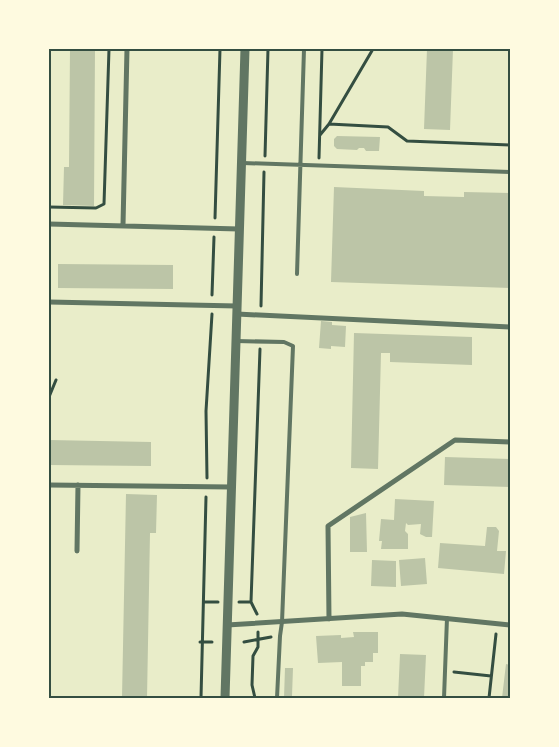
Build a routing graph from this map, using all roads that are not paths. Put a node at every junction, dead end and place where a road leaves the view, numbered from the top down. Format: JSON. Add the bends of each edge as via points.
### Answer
{"nodes":[{"id":1,"x":127,"y":49,"type":"edge"},
{"id":2,"x":245,"y":49,"type":"edge"},
{"id":3,"x":304,"y":49,"type":"edge"},
{"id":4,"x":241,"y":163,"type":"junction"},
{"id":5,"x":300,"y":165,"type":"junction"},
{"id":6,"x":510,"y":172,"type":"edge"},
{"id":7,"x":49,"y":224,"type":"edge"},
{"id":8,"x":122,"y":225,"type":"junction"},
{"id":9,"x":239,"y":229,"type":"junction"},
{"id":10,"x":297,"y":274,"type":"dead end"},
{"id":11,"x":49,"y":302,"type":"edge"},
{"id":12,"x":237,"y":310,"type":"junction"},
{"id":13,"x":510,"y":327,"type":"edge"},
{"id":14,"x":236,"y":341,"type":"junction"},
{"id":15,"x":510,"y":442,"type":"edge"},
{"id":16,"x":49,"y":485,"type":"edge"},
{"id":17,"x":78,"y":486,"type":"junction"},
{"id":18,"x":231,"y":488,"type":"junction"},
{"id":19,"x":77,"y":552,"type":"dead end"},
{"id":20,"x":447,"y":618,"type":"junction"},
{"id":21,"x":328,"y":619,"type":"junction"},
{"id":22,"x":282,"y":622,"type":"junction"},
{"id":23,"x":227,"y":625,"type":"junction"},
{"id":24,"x":510,"y":625,"type":"edge"},
{"id":25,"x":225,"y":698,"type":"edge"},
{"id":26,"x":277,"y":698,"type":"edge"},
{"id":27,"x":444,"y":698,"type":"edge"}],
"edges":[{"from":1,"to":8,"type":"street"},
{"from":2,"to":4,"type":"street"},
{"from":3,"to":5,"type":"lane"},
{"from":4,"to":5,"type":"lane"},
{"from":4,"to":9,"type":"street"},
{"from":5,"to":6,"type":"lane"},
{"from":5,"to":10,"type":"lane"},
{"from":7,"to":8,"type":"street"},
{"from":8,"to":9,"type":"street"},
{"from":9,"to":12,"type":"street"},
{"from":11,"to":12,"type":"street","via":[[212,305]]},
{"from":12,"to":13,"type":"street"},
{"from":12,"to":14,"type":"street"},
{"from":14,"to":18,"type":"street"},
{"from":14,"to":22,"type":"lane","via":[[284,342],[293,346]]},
{"from":15,"to":21,"type":"street","via":[[455,440],[328,526]]},
{"from":16,"to":17,"type":"street"},
{"from":17,"to":18,"type":"street"},
{"from":17,"to":19,"type":"street"},
{"from":18,"to":23,"type":"street"},
{"from":20,"to":21,"type":"street","via":[[402,614]]},
{"from":20,"to":24,"type":"street"},
{"from":20,"to":27,"type":"lane"},
{"from":21,"to":22,"type":"street"},
{"from":22,"to":23,"type":"street"},
{"from":22,"to":26,"type":"lane"},
{"from":23,"to":25,"type":"street"}]}
